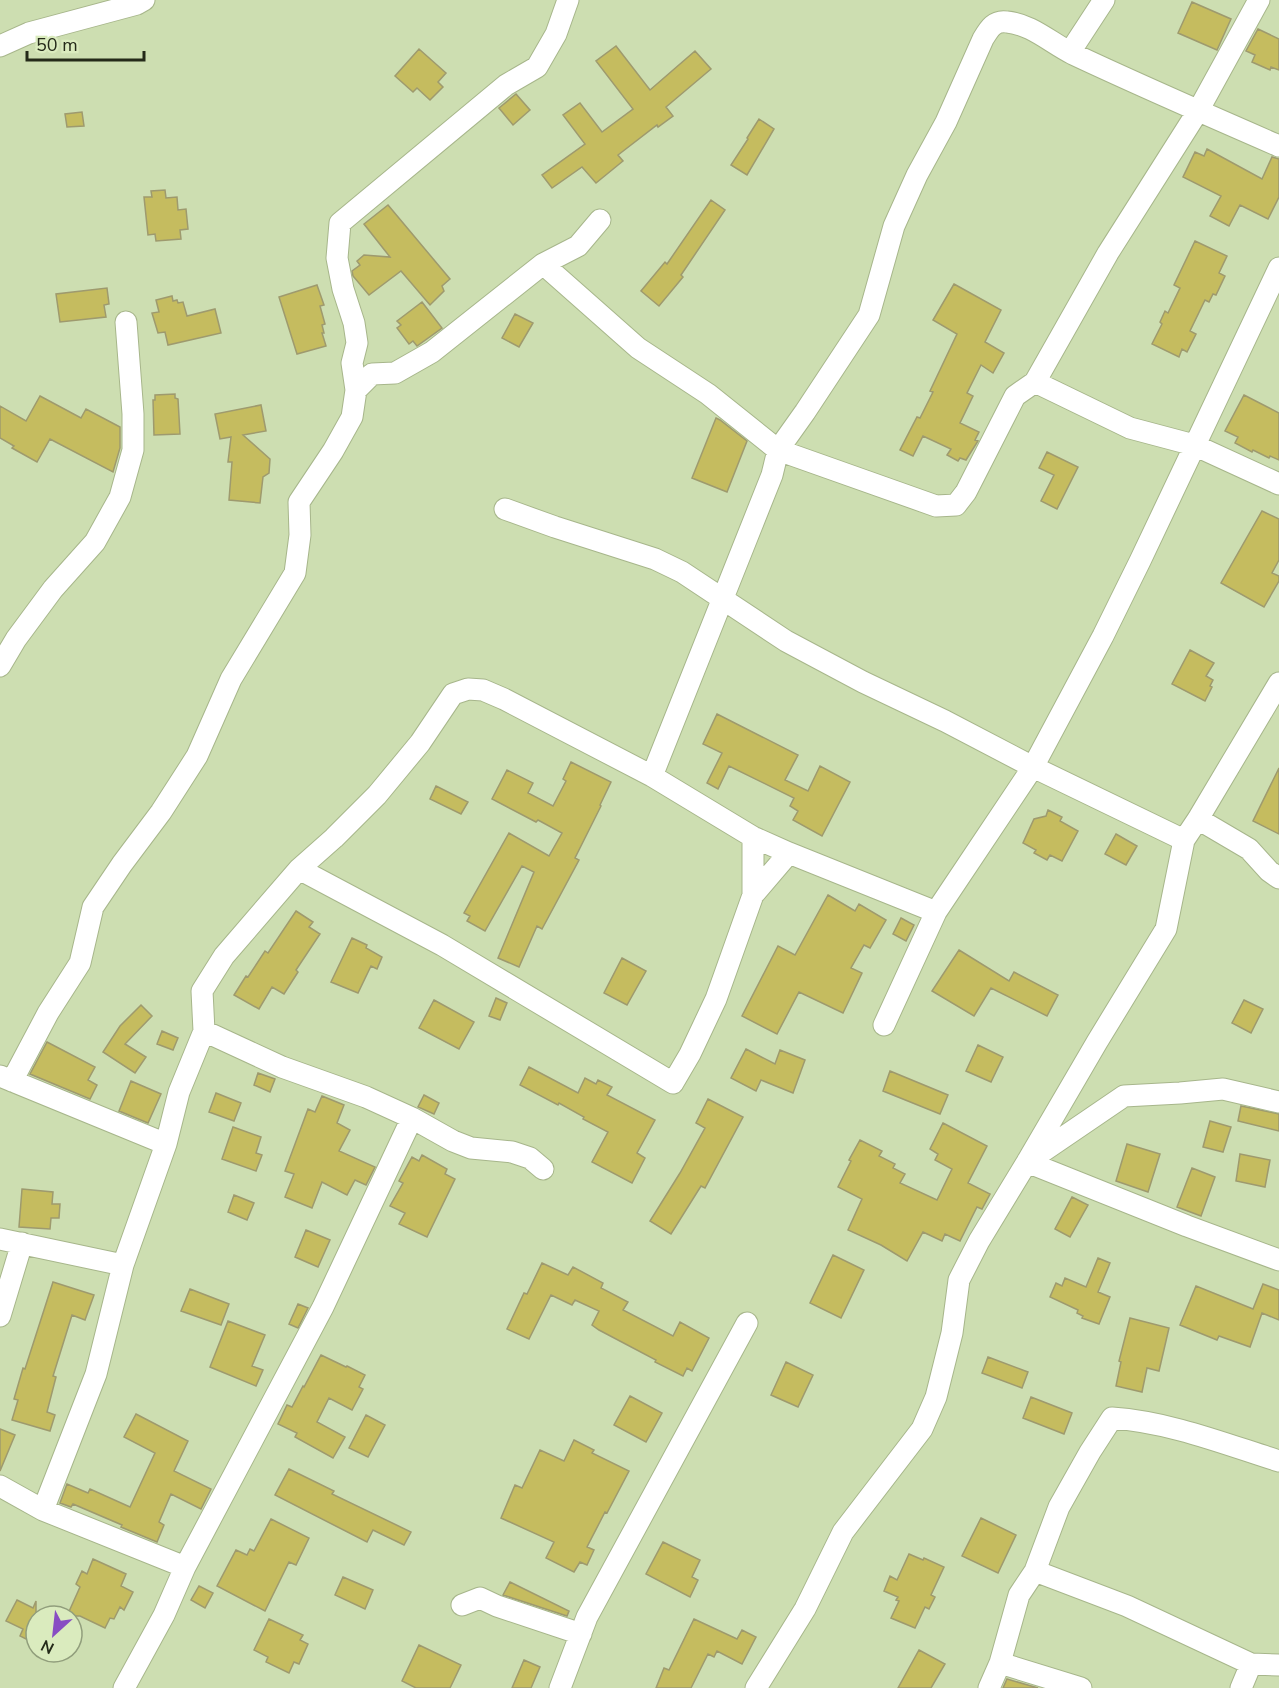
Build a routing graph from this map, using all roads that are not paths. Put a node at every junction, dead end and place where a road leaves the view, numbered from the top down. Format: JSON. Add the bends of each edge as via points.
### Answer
{"nodes":[{"id":1,"x":144,"y":0,"type":"edge"},
{"id":2,"x":568,"y":0,"type":"edge"},
{"id":3,"x":1104,"y":0,"type":"edge"},
{"id":4,"x":1259,"y":0,"type":"edge"},
{"id":5,"x":0,"y":46,"type":"edge"},
{"id":6,"x":1070,"y":52,"type":"junction"},
{"id":7,"x":1197,"y":111,"type":"junction"},
{"id":8,"x":1279,"y":146,"type":"edge"},
{"id":9,"x":600,"y":220,"type":"dead end"},
{"id":10,"x":543,"y":264,"type":"junction"},
{"id":11,"x":1279,"y":268,"type":"edge"},
{"id":12,"x":126,"y":322,"type":"dead end"},
{"id":13,"x":1035,"y":382,"type":"junction"},
{"id":14,"x":356,"y":390,"type":"junction"},
{"id":15,"x":1194,"y":445,"type":"junction"},
{"id":16,"x":778,"y":450,"type":"junction"},
{"id":17,"x":1279,"y":484,"type":"edge"},
{"id":18,"x":505,"y":509,"type":"dead end"},
{"id":19,"x":723,"y":599,"type":"junction"},
{"id":20,"x":0,"y":666,"type":"edge"},
{"id":21,"x":1279,"y":683,"type":"edge"},
{"id":22,"x":1033,"y":766,"type":"junction"},
{"id":23,"x":652,"y":776,"type":"junction"},
{"id":24,"x":1198,"y":819,"type":"junction"},
{"id":25,"x":753,"y":837,"type":"junction"},
{"id":26,"x":1184,"y":840,"type":"junction"},
{"id":27,"x":789,"y":853,"type":"junction"},
{"id":28,"x":299,"y":869,"type":"junction"},
{"id":29,"x":1279,"y":878,"type":"edge"},
{"id":30,"x":753,"y":895,"type":"junction"},
{"id":31,"x":936,"y":912,"type":"junction"},
{"id":32,"x":884,"y":1025,"type":"dead end"},
{"id":33,"x":204,"y":1031,"type":"junction"},
{"id":34,"x":6,"y":1078,"type":"edge"},
{"id":35,"x":1279,"y":1102,"type":"edge"},
{"id":36,"x":411,"y":1118,"type":"junction"},
{"id":37,"x":166,"y":1144,"type":"junction"},
{"id":38,"x":1028,"y":1162,"type":"junction"},
{"id":39,"x":543,"y":1169,"type":"dead end"},
{"id":40,"x":0,"y":1239,"type":"edge"},
{"id":41,"x":22,"y":1244,"type":"junction"},
{"id":42,"x":1279,"y":1260,"type":"edge"},
{"id":43,"x":123,"y":1266,"type":"junction"},
{"id":44,"x":0,"y":1316,"type":"edge"},
{"id":45,"x":747,"y":1323,"type":"dead end"},
{"id":46,"x":1279,"y":1461,"type":"edge"},
{"id":47,"x":0,"y":1486,"type":"edge"},
{"id":48,"x":43,"y":1510,"type":"junction"},
{"id":49,"x":185,"y":1567,"type":"junction"},
{"id":50,"x":1035,"y":1571,"type":"junction"},
{"id":51,"x":462,"y":1605,"type":"dead end"},
{"id":52,"x":580,"y":1635,"type":"junction"},
{"id":53,"x":1000,"y":1663,"type":"junction"},
{"id":54,"x":1251,"y":1664,"type":"junction"},
{"id":55,"x":1279,"y":1665,"type":"edge"},
{"id":56,"x":124,"y":1688,"type":"edge"},
{"id":57,"x":560,"y":1688,"type":"edge"},
{"id":58,"x":756,"y":1688,"type":"edge"},
{"id":59,"x":989,"y":1688,"type":"edge"},
{"id":60,"x":1082,"y":1688,"type":"edge"},
{"id":61,"x":1241,"y":1688,"type":"edge"}],
"edges":[{"from":1,"to":5,"type":"street","via":[[29,33]]},
{"from":2,"to":14,"type":"street","via":[[556,34],[537,68],[506,85],[340,223],[337,258],[357,343],[352,363]]},
{"from":3,"to":6,"type":"street"},
{"from":4,"to":7,"type":"street"},
{"from":6,"to":7,"type":"street"},
{"from":6,"to":16,"type":"street","via":[[1009,22],[990,27],[894,226],[869,315]]},
{"from":7,"to":8,"type":"street"},
{"from":7,"to":13,"type":"street","via":[[1108,253]]},
{"from":9,"to":10,"type":"street","via":[[578,246]]},
{"from":10,"to":14,"type":"street","via":[[432,352],[395,373],[372,374]]},
{"from":10,"to":16,"type":"street","via":[[638,348],[708,394]]},
{"from":11,"to":15,"type":"street"},
{"from":12,"to":20,"type":"street","via":[[133,450],[120,497],[95,542],[54,589]]},
{"from":13,"to":15,"type":"street","via":[[1130,428]]},
{"from":13,"to":16,"type":"street","via":[[1016,396],[956,505],[936,506]]},
{"from":14,"to":34,"type":"street","via":[[352,417],[299,502],[295,573],[231,679],[197,756],[93,907],[80,963]]},
{"from":15,"to":17,"type":"street"},
{"from":15,"to":22,"type":"street","via":[[1140,561]]},
{"from":16,"to":19,"type":"street"},
{"from":18,"to":19,"type":"street","via":[[655,560],[682,572]]},
{"from":19,"to":22,"type":"street","via":[[786,641]]},
{"from":19,"to":23,"type":"street"},
{"from":21,"to":24,"type":"street"},
{"from":22,"to":26,"type":"street"},
{"from":22,"to":31,"type":"street"},
{"from":23,"to":25,"type":"street"},
{"from":23,"to":28,"type":"street","via":[[504,699],[483,690],[468,689],[453,694],[420,743],[376,795]]},
{"from":24,"to":26,"type":"street"},
{"from":24,"to":29,"type":"street","via":[[1249,849]]},
{"from":25,"to":27,"type":"street"},
{"from":25,"to":30,"type":"street"},
{"from":26,"to":38,"type":"street","via":[[1166,929]]},
{"from":27,"to":30,"type":"street"},
{"from":27,"to":31,"type":"street"},
{"from":28,"to":30,"type":"street","via":[[442,945],[673,1083],[716,999]]},
{"from":28,"to":33,"type":"street","via":[[224,956],[202,991]]},
{"from":31,"to":32,"type":"street"},
{"from":33,"to":36,"type":"street"},
{"from":33,"to":37,"type":"street","via":[[178,1092]]},
{"from":34,"to":37,"type":"street"},
{"from":35,"to":38,"type":"street","via":[[1223,1089],[1124,1096]]},
{"from":36,"to":39,"type":"street","via":[[471,1148],[512,1152],[530,1158]]},
{"from":36,"to":49,"type":"street","via":[[323,1307]]},
{"from":37,"to":43,"type":"street"},
{"from":38,"to":42,"type":"street"},
{"from":38,"to":58,"type":"street","via":[[959,1280],[952,1334],[936,1397],[922,1429],[843,1532],[805,1609]]},
{"from":40,"to":41,"type":"street"},
{"from":41,"to":43,"type":"street"},
{"from":41,"to":44,"type":"street"},
{"from":43,"to":48,"type":"street","via":[[96,1374]]},
{"from":45,"to":52,"type":"street"},
{"from":46,"to":50,"type":"street","via":[[1182,1430],[1112,1418],[1059,1507]]},
{"from":47,"to":48,"type":"street"},
{"from":48,"to":49,"type":"street"},
{"from":49,"to":56,"type":"street"},
{"from":50,"to":53,"type":"street","via":[[1019,1595]]},
{"from":50,"to":54,"type":"street","via":[[1127,1606]]},
{"from":51,"to":52,"type":"street","via":[[480,1598]]},
{"from":52,"to":57,"type":"street"},
{"from":53,"to":59,"type":"street"},
{"from":53,"to":60,"type":"street"},
{"from":54,"to":55,"type":"street"},
{"from":54,"to":61,"type":"street"}]}
